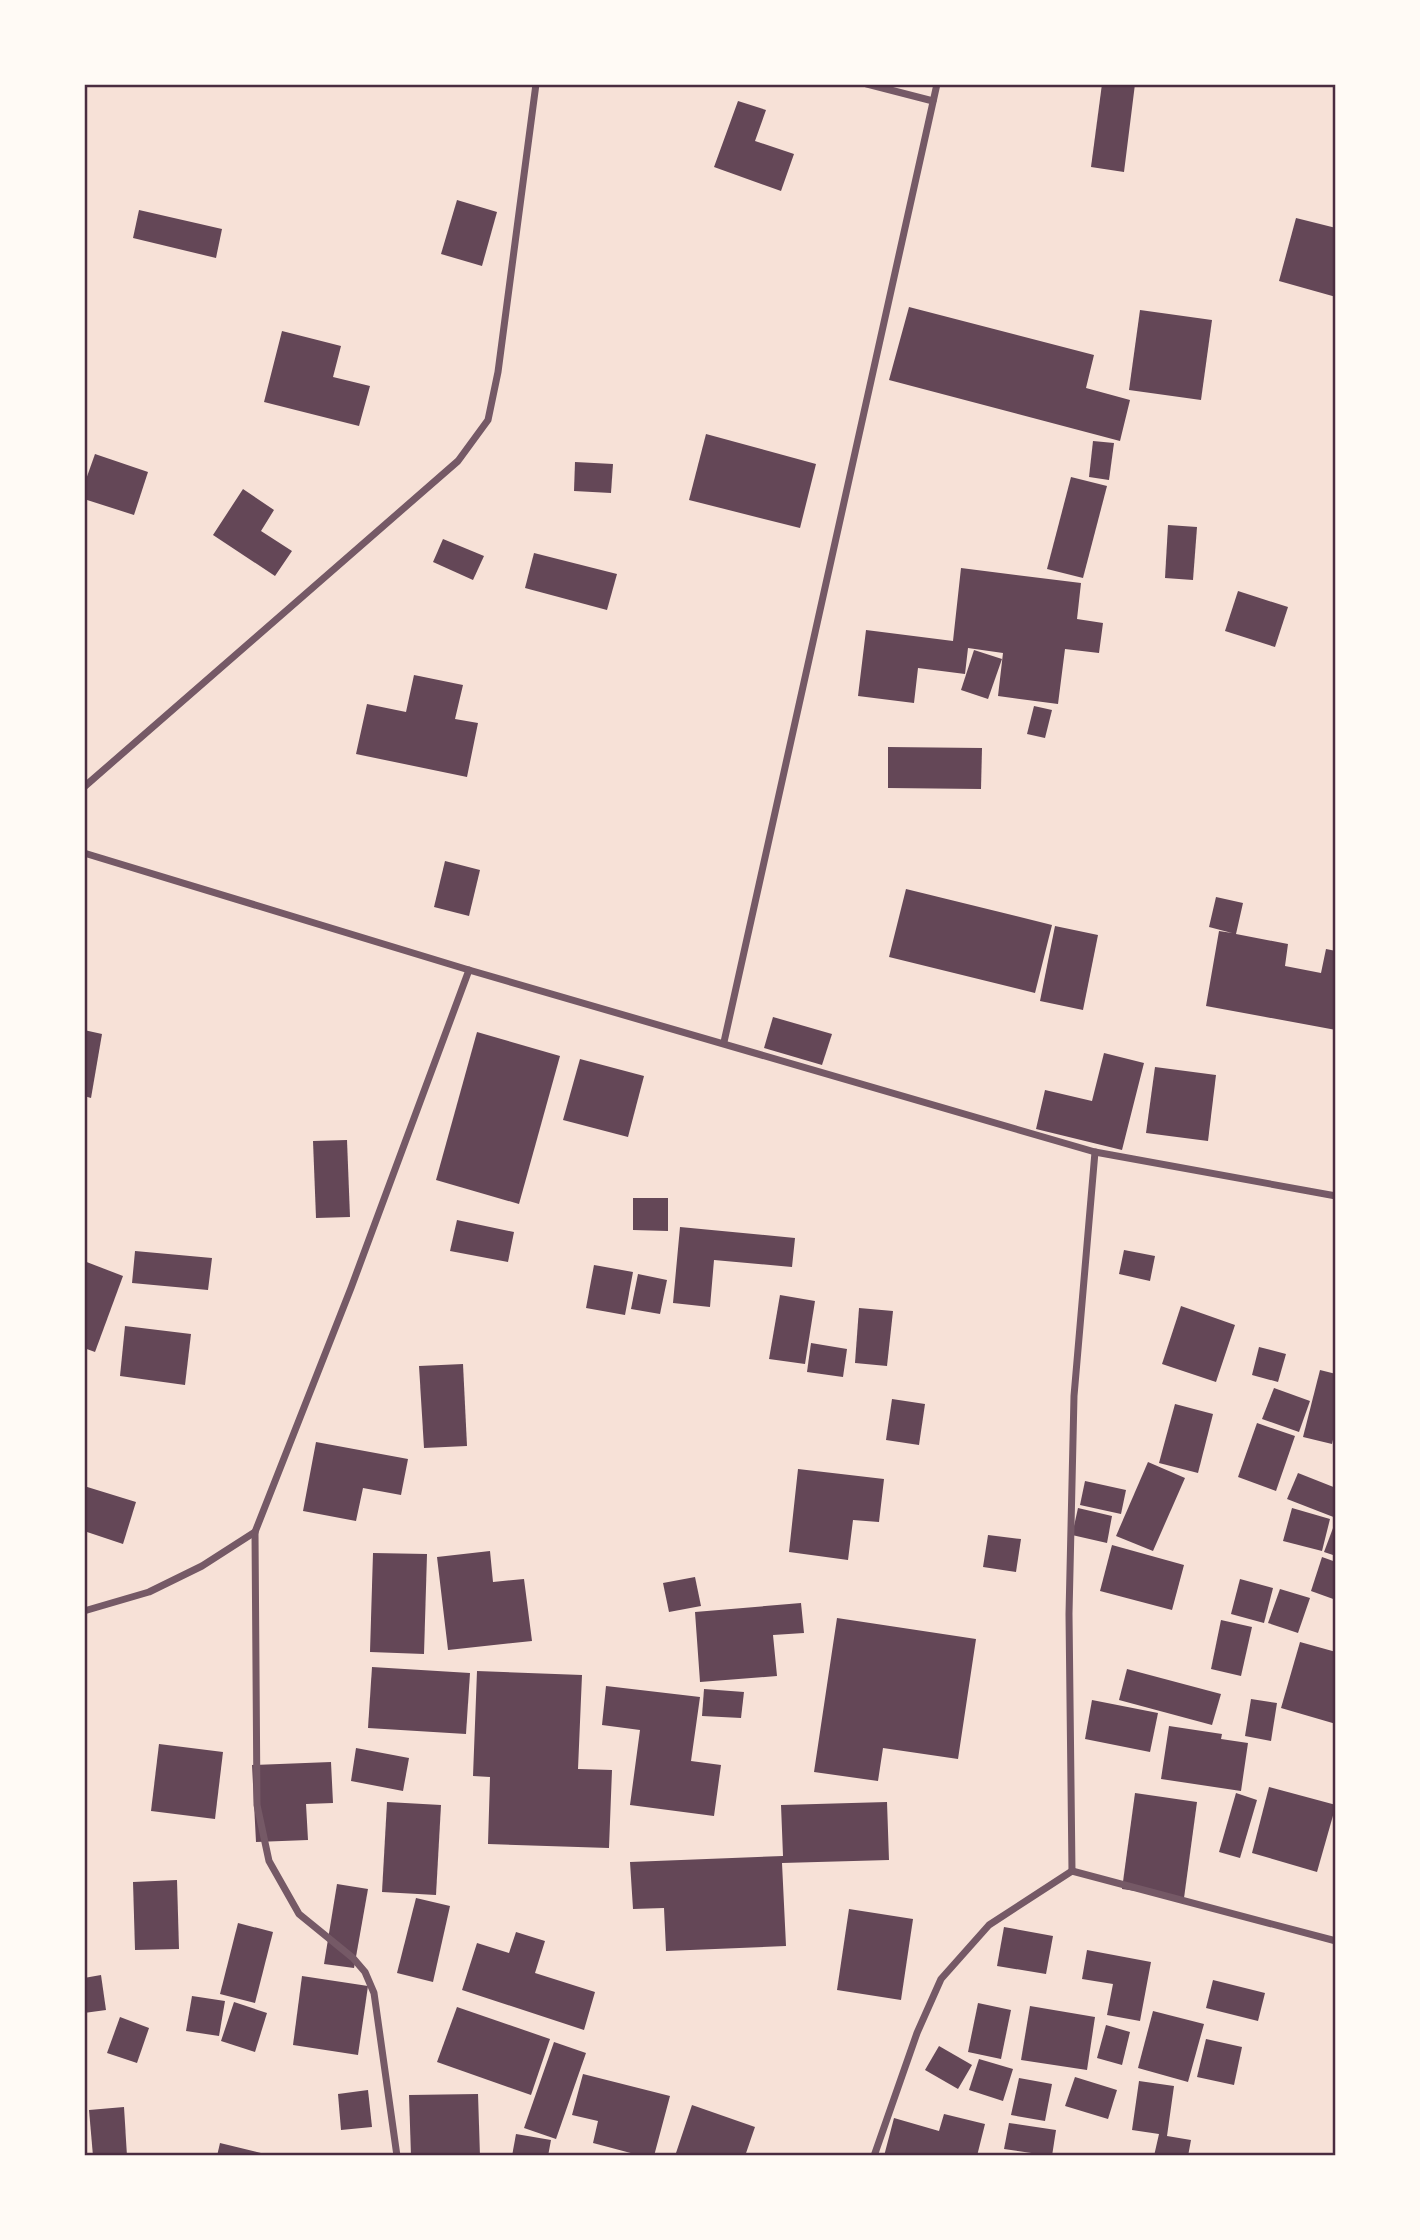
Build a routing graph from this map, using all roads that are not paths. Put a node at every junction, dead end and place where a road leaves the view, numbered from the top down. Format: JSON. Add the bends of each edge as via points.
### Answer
{"nodes":[{"id":1,"x":536,"y":84,"type":"edge"},
{"id":2,"x":867,"y":84,"type":"edge"},
{"id":3,"x":937,"y":84,"type":"edge"},
{"id":4,"x":933,"y":101,"type":"junction"},
{"id":5,"x":84,"y":787,"type":"edge"},
{"id":6,"x":84,"y":853,"type":"edge"},
{"id":7,"x":469,"y":970,"type":"junction"},
{"id":8,"x":724,"y":1042,"type":"junction"},
{"id":9,"x":1095,"y":1152,"type":"junction"},
{"id":10,"x":1336,"y":1196,"type":"edge"},
{"id":11,"x":255,"y":1532,"type":"junction"},
{"id":12,"x":84,"y":1611,"type":"edge"},
{"id":13,"x":1072,"y":1871,"type":"junction"},
{"id":14,"x":1336,"y":1941,"type":"edge"},
{"id":15,"x":397,"y":2156,"type":"edge"},
{"id":16,"x":874,"y":2156,"type":"edge"}],
"edges":[{"from":1,"to":5,"type":"street","via":[[488,420],[458,461]]},
{"from":2,"to":4,"type":"street"},
{"from":3,"to":4,"type":"street"},
{"from":4,"to":8,"type":"street"},
{"from":6,"to":7,"type":"street"},
{"from":7,"to":8,"type":"street"},
{"from":7,"to":11,"type":"street"},
{"from":8,"to":9,"type":"street"},
{"from":9,"to":10,"type":"street"},
{"from":9,"to":13,"type":"street","via":[[1074,1396],[1069,1615]]},
{"from":11,"to":12,"type":"street","via":[[149,1592]]},
{"from":11,"to":15,"type":"street","via":[[257,1805],[269,1861],[299,1914],[365,1972],[374,1993]]},
{"from":13,"to":14,"type":"street"},
{"from":13,"to":16,"type":"street","via":[[989,1925],[941,1979]]}]}
